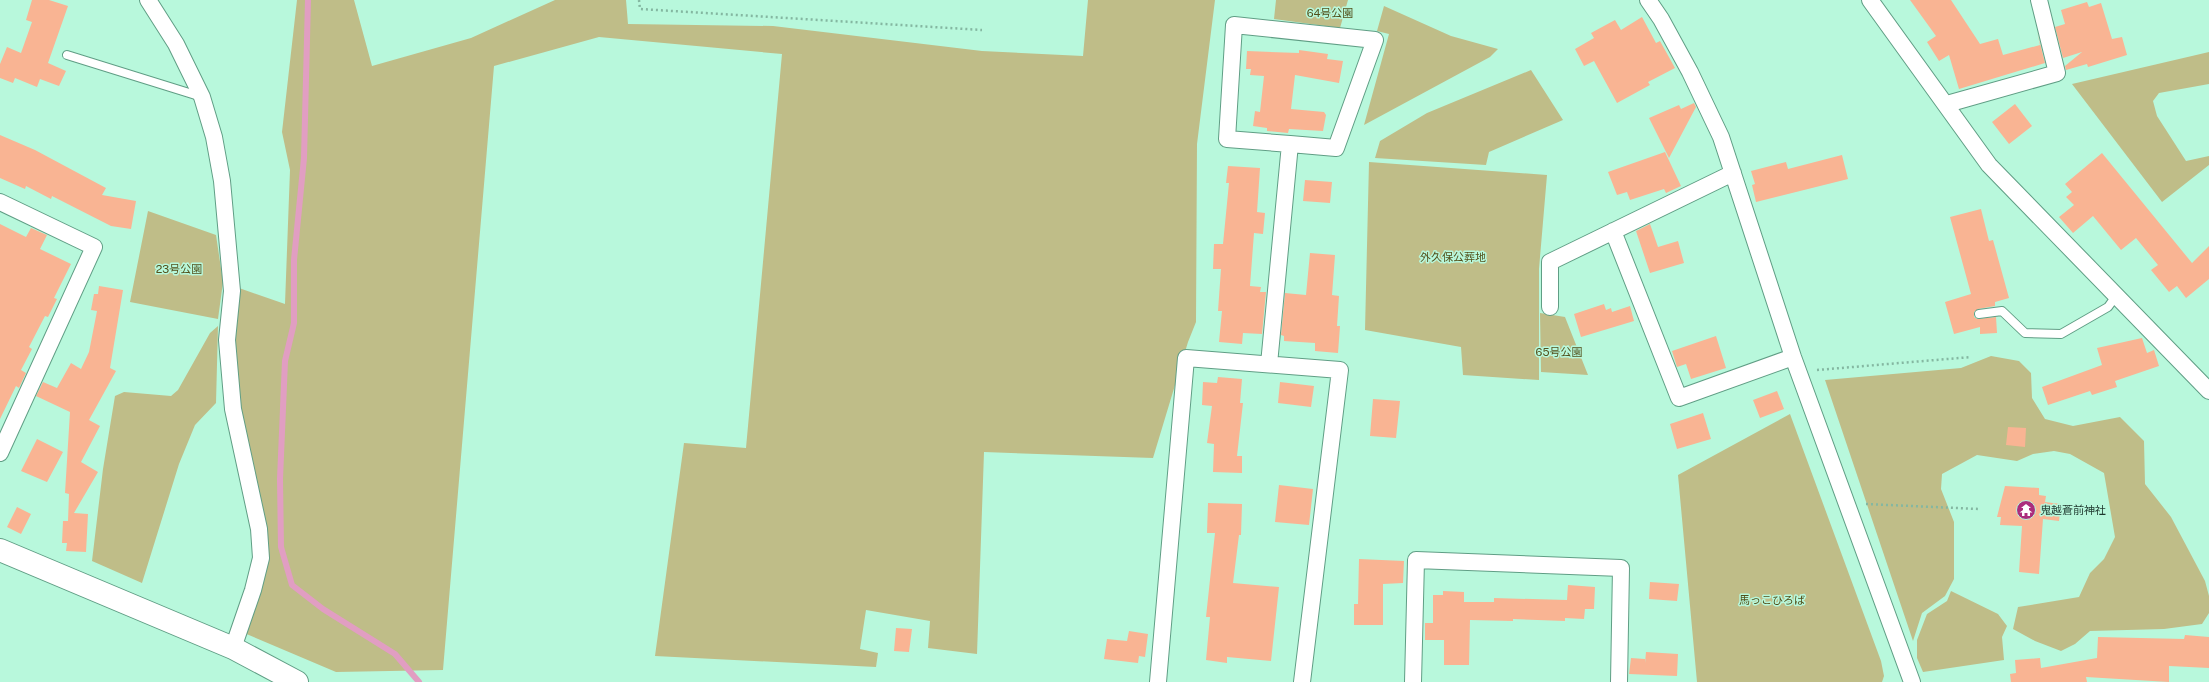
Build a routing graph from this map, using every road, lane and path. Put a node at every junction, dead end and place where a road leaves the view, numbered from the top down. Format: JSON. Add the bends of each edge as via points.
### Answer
{"nodes":[{"id":1,"x":148,"y":0,"type":"edge"},
{"id":2,"x":639,"y":0,"type":"edge"},
{"id":3,"x":1648,"y":0,"type":"edge"},
{"id":4,"x":1870,"y":0,"type":"edge"},
{"id":5,"x":2039,"y":0,"type":"edge"},
{"id":6,"x":982,"y":30,"type":"dead end"},
{"id":7,"x":67,"y":55,"type":"dead end"},
{"id":8,"x":202,"y":97,"type":"junction"},
{"id":9,"x":1947,"y":104,"type":"junction"},
{"id":10,"x":1290,"y":144,"type":"junction"},
{"id":11,"x":1733,"y":173,"type":"junction"},
{"id":12,"x":0,"y":202,"type":"edge"},
{"id":13,"x":1613,"y":231,"type":"junction"},
{"id":14,"x":2116,"y":296,"type":"junction"},
{"id":15,"x":1550,"y":307,"type":"dead end"},
{"id":16,"x":1979,"y":314,"type":"dead end"},
{"id":17,"x":1971,"y":357,"type":"dead end"},
{"id":18,"x":1269,"y":364,"type":"junction"},
{"id":19,"x":1796,"y":364,"type":"junction"},
{"id":20,"x":2209,"y":391,"type":"edge"},
{"id":21,"x":0,"y":453,"type":"edge"},
{"id":22,"x":1847,"y":504,"type":"junction"},
{"id":23,"x":1979,"y":509,"type":"dead end"},
{"id":24,"x":0,"y":550,"type":"edge"},
{"id":25,"x":233,"y":648,"type":"junction"},
{"id":26,"x":297,"y":682,"type":"edge"},
{"id":27,"x":1158,"y":682,"type":"edge"},
{"id":28,"x":1302,"y":682,"type":"edge"},
{"id":29,"x":1412,"y":682,"type":"edge"},
{"id":30,"x":1619,"y":682,"type":"edge"},
{"id":31,"x":1912,"y":682,"type":"edge"}],
"edges":[{"from":1,"to":8,"type":"street","via":[[176,44]]},
{"from":2,"to":6,"type":"path","via":[[640,8]]},
{"from":3,"to":11,"type":"street","via":[[1690,72],[1721,138]]},
{"from":4,"to":9,"type":"street"},
{"from":5,"to":9,"type":"street","via":[[2057,73]]},
{"from":7,"to":8,"type":"lane"},
{"from":8,"to":25,"type":"street","via":[[214,138],[222,181],[232,291],[227,340],[233,409],[259,529],[261,558]]},
{"from":9,"to":14,"type":"street","via":[[1989,164]]},
{"from":10,"to":10,"type":"street","via":[[1336,148],[1375,40],[1234,26],[1227,139]]},
{"from":10,"to":18,"type":"street"},
{"from":11,"to":13,"type":"street"},
{"from":11,"to":19,"type":"street"},
{"from":12,"to":21,"type":"street","via":[[94,247]]},
{"from":13,"to":15,"type":"street","via":[[1550,262]]},
{"from":13,"to":19,"type":"street","via":[[1679,398]]},
{"from":14,"to":16,"type":"lane","via":[[2108,307],[2061,334],[2025,333],[2002,310]]},
{"from":14,"to":20,"type":"street"},
{"from":17,"to":19,"type":"path"},
{"from":18,"to":27,"type":"street","via":[[1186,358]]},
{"from":18,"to":28,"type":"street","via":[[1340,370]]},
{"from":19,"to":22,"type":"street"},
{"from":22,"to":23,"type":"path"},
{"from":22,"to":31,"type":"street"},
{"from":24,"to":25,"type":"street"},
{"from":25,"to":26,"type":"street"},
{"from":29,"to":30,"type":"street","via":[[1416,560],[1621,568]]}]}
